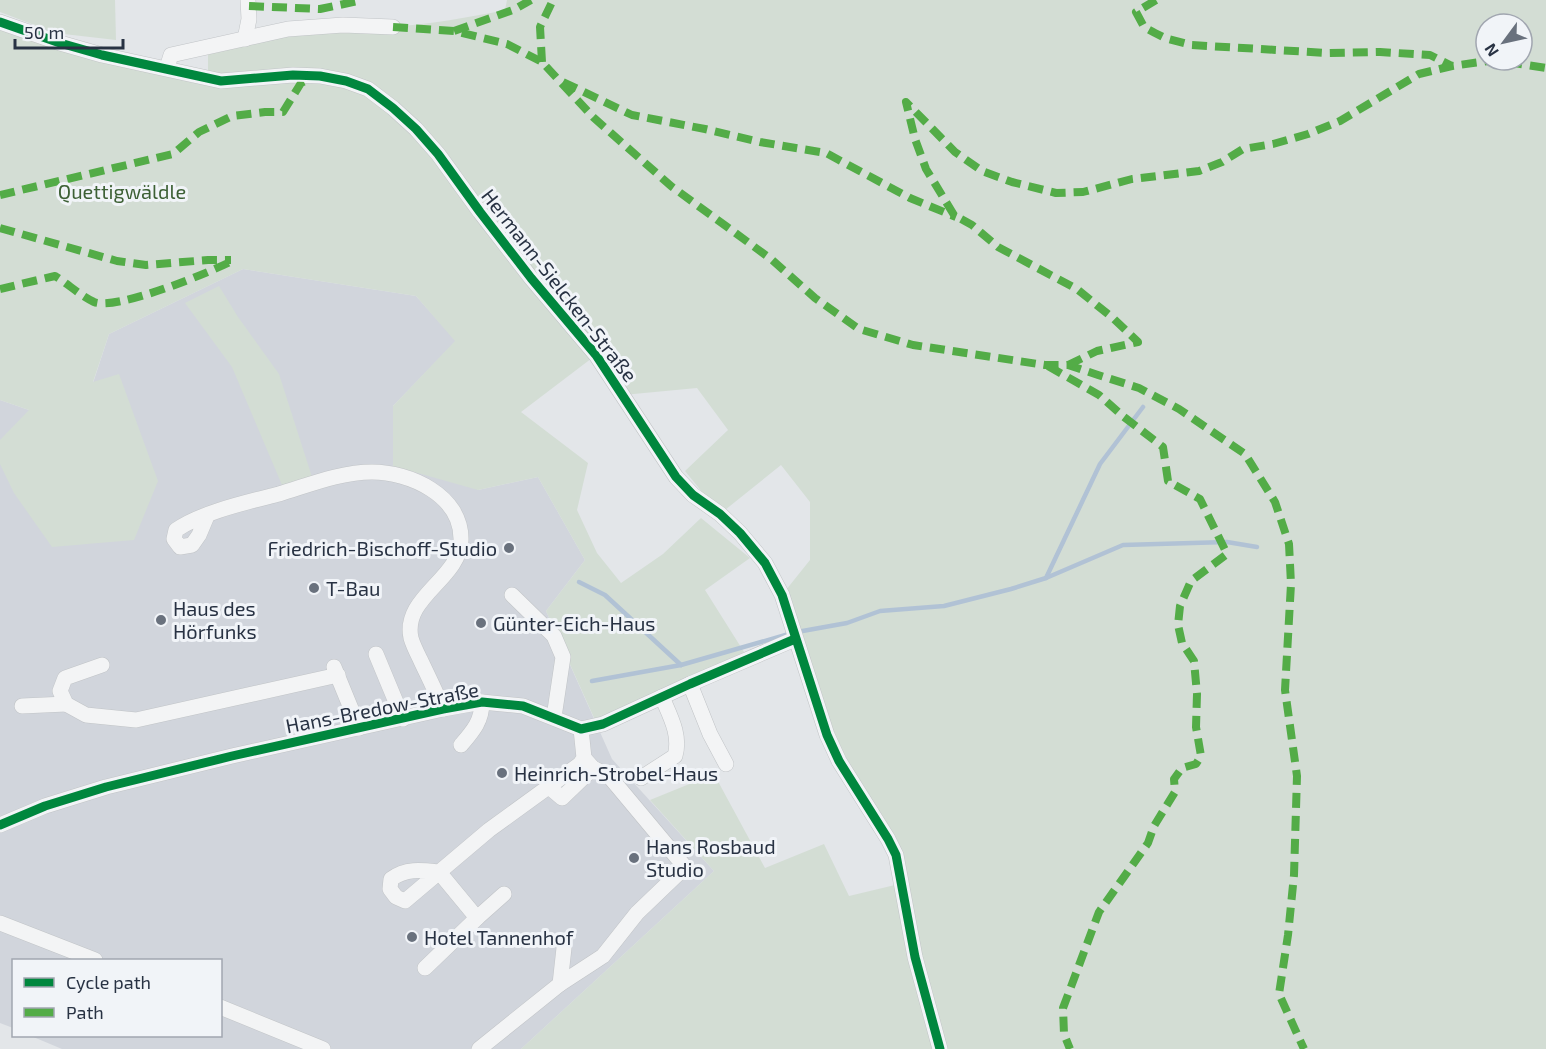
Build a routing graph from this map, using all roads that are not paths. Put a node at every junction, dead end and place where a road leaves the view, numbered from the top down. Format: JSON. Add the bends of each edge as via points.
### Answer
{"nodes":[{"id":1,"x":248,"y":0,"type":"edge"},
{"id":2,"x":0,"y":22,"type":"edge"},
{"id":3,"x":393,"y":27,"type":"dead end"},
{"id":4,"x":244,"y":39,"type":"junction"},
{"id":5,"x":167,"y":68,"type":"junction"},
{"id":6,"x":207,"y":516,"type":"dead end"},
{"id":7,"x":512,"y":595,"type":"dead end"},
{"id":8,"x":794,"y":634,"type":"junction"},
{"id":9,"x":375,"y":654,"type":"dead end"},
{"id":10,"x":102,"y":665,"type":"dead end"},
{"id":11,"x":690,"y":684,"type":"junction"},
{"id":12,"x":662,"y":697,"type":"junction"},
{"id":13,"x":482,"y":702,"type":"junction"},
{"id":14,"x":66,"y":704,"type":"junction"},
{"id":15,"x":22,"y":706,"type":"dead end"},
{"id":16,"x":443,"y":709,"type":"junction"},
{"id":17,"x":554,"y":717,"type":"junction"},
{"id":18,"x":403,"y":719,"type":"junction"},
{"id":19,"x":359,"y":728,"type":"junction"},
{"id":20,"x":581,"y":729,"type":"junction"},
{"id":21,"x":461,"y":745,"type":"dead end"},
{"id":22,"x":589,"y":763,"type":"junction"},
{"id":23,"x":726,"y":764,"type":"dead end"},
{"id":24,"x":641,"y":778,"type":"dead end"},
{"id":25,"x":0,"y":825,"type":"edge"},
{"id":26,"x":504,"y":894,"type":"dead end"},
{"id":27,"x":477,"y":918,"type":"junction"},
{"id":28,"x":0,"y":923,"type":"edge"},
{"id":29,"x":564,"y":948,"type":"dead end"},
{"id":30,"x":92,"y":959,"type":"edge"},
{"id":31,"x":424,"y":968,"type":"dead end"},
{"id":32,"x":560,"y":984,"type":"junction"},
{"id":33,"x":222,"y":1008,"type":"edge"},
{"id":34,"x":323,"y":1049,"type":"edge"},
{"id":35,"x":479,"y":1049,"type":"edge"},
{"id":36,"x":940,"y":1049,"type":"edge"}],
"edges":[{"from":1,"to":4,"type":"street","via":[[249,20]]},
{"from":2,"to":5,"type":"street","name":"Hermann-Sielcken-Straße","via":[[102,55]]},
{"from":3,"to":4,"type":"street","via":[[288,28]]},
{"from":4,"to":5,"type":"street","via":[[171,54]]},
{"from":5,"to":8,"type":"street","name":"Hermann-Sielcken-Straße","via":[[221,81],[293,75],[346,81],[368,89],[417,129],[531,278],[596,355],[676,477],[740,533],[765,563],[782,595]]},
{"from":6,"to":16,"type":"street","name":"Hans-Bredow-Straße","via":[[335,478],[371,472],[417,480],[442,497],[458,520],[461,540],[457,557],[415,609],[410,623],[411,639]]},
{"from":7,"to":17,"type":"street","via":[[554,636],[562,657]]},
{"from":8,"to":11,"type":"street"},
{"from":8,"to":36,"type":"street","name":"Hermann-Sielcken-Straße","via":[[826,735],[896,855],[915,957]]},
{"from":9,"to":18,"type":"street"},
{"from":10,"to":14,"type":"street","via":[[65,678],[60,691]]},
{"from":11,"to":12,"type":"street"},
{"from":11,"to":23,"type":"street"},
{"from":12,"to":20,"type":"street","via":[[603,724]]},
{"from":12,"to":24,"type":"street","via":[[674,723],[678,742],[675,756]]},
{"from":13,"to":16,"type":"street","name":"Hans-Bredow-Straße"},
{"from":13,"to":17,"type":"street","name":"Hans-Bredow-Straße","via":[[523,706]]},
{"from":13,"to":21,"type":"street","via":[[476,727]]},
{"from":14,"to":15,"type":"street"},
{"from":14,"to":19,"type":"street","via":[[86,715],[136,720],[336,671]]},
{"from":16,"to":18,"type":"street","name":"Hans-Bredow-Straße"},
{"from":17,"to":20,"type":"street","name":"Hans-Bredow-Straße"},
{"from":18,"to":19,"type":"street","name":"Hans-Bredow-Straße"},
{"from":19,"to":25,"type":"street","name":"Hans-Bredow-Straße","via":[[106,787]]},
{"from":20,"to":22,"type":"street"},
{"from":22,"to":27,"type":"street","via":[[580,764],[489,830],[439,872]]},
{"from":22,"to":32,"type":"street","via":[[609,776],[685,867],[637,913],[603,956]]},
{"from":26,"to":27,"type":"street"},
{"from":27,"to":31,"type":"street"},
{"from":28,"to":30,"type":"street"},
{"from":29,"to":32,"type":"street"},
{"from":32,"to":35,"type":"street"},
{"from":33,"to":34,"type":"street"}]}
